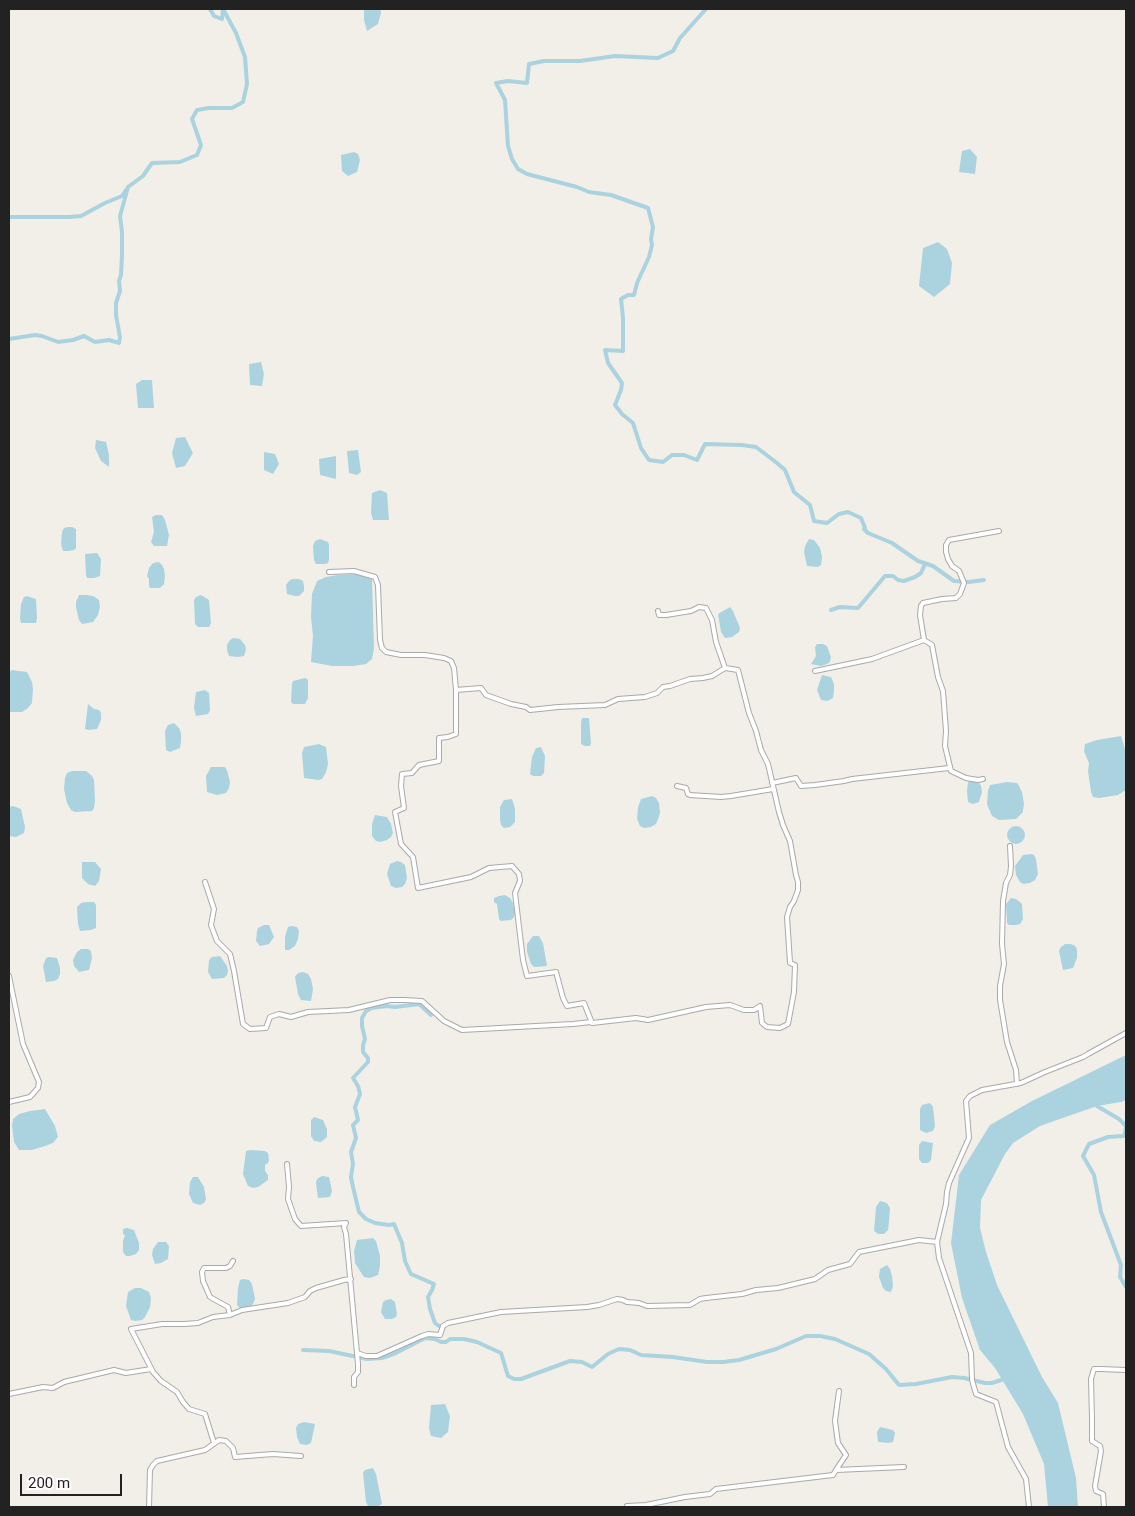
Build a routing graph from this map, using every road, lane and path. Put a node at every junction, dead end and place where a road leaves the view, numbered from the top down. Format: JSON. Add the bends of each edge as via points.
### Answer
{"nodes":[{"id":1,"x":999,"y":531,"type":"dead end"},
{"id":2,"x":329,"y":572,"type":"dead end"},
{"id":3,"x":658,"y":611,"type":"dead end"},
{"id":4,"x":924,"y":640,"type":"junction"},
{"id":5,"x":725,"y":668,"type":"junction"},
{"id":6,"x":815,"y":671,"type":"dead end"},
{"id":7,"x":456,"y":690,"type":"junction"},
{"id":8,"x":949,"y":768,"type":"junction"},
{"id":9,"x":983,"y":779,"type":"dead end"},
{"id":10,"x":772,"y":783,"type":"junction"},
{"id":11,"x":677,"y":786,"type":"dead end"},
{"id":12,"x":773,"y":789,"type":"junction"},
{"id":13,"x":1010,"y":846,"type":"dead end"},
{"id":14,"x":205,"y":882,"type":"dead end"},
{"id":15,"x":9,"y":976,"type":"edge"},
{"id":16,"x":591,"y":1022,"type":"junction"},
{"id":17,"x":1126,"y":1033,"type":"edge"},
{"id":18,"x":1017,"y":1084,"type":"junction"},
{"id":19,"x":9,"y":1102,"type":"edge"},
{"id":20,"x":286,"y":1164,"type":"dead end"},
{"id":21,"x":937,"y":1242,"type":"junction"},
{"id":22,"x":233,"y":1262,"type":"dead end"},
{"id":23,"x":350,"y":1279,"type":"junction"},
{"id":24,"x":230,"y":1315,"type":"junction"},
{"id":25,"x":357,"y":1353,"type":"junction"},
{"id":26,"x":151,"y":1369,"type":"junction"},
{"id":27,"x":1126,"y":1370,"type":"edge"},
{"id":28,"x":354,"y":1385,"type":"dead end"},
{"id":29,"x":838,"y":1391,"type":"dead end"},
{"id":30,"x":9,"y":1394,"type":"edge"},
{"id":31,"x":214,"y":1444,"type":"junction"},
{"id":32,"x":301,"y":1456,"type":"dead end"},
{"id":33,"x":904,"y":1467,"type":"dead end"},
{"id":34,"x":836,"y":1470,"type":"junction"},
{"id":35,"x":627,"y":1506,"type":"edge"},
{"id":36,"x":149,"y":1507,"type":"edge"},
{"id":37,"x":1029,"y":1507,"type":"edge"},
{"id":38,"x":1104,"y":1507,"type":"edge"}],
"edges":[{"from":1,"to":4,"type":"street","via":[[949,540],[946,545],[948,559],[963,581],[960,594],[956,598],[923,604],[920,615]]},
{"from":2,"to":7,"type":"street","via":[[354,572],[375,577],[382,648],[401,655],[426,655],[451,661]]},
{"from":3,"to":5,"type":"street","via":[[659,615],[666,615],[706,608]]},
{"from":4,"to":6,"type":"street","via":[[872,659]]},
{"from":4,"to":8,"type":"street","via":[[932,645],[943,691]]},
{"from":5,"to":7,"type":"street","via":[[712,676],[690,679],[645,696],[618,699],[605,705],[530,710],[486,695],[481,688]]},
{"from":5,"to":10,"type":"street","via":[[738,670]]},
{"from":7,"to":16,"type":"street","via":[[456,734],[438,738],[439,762],[419,765],[412,773],[402,774],[404,808],[395,812],[401,844],[413,857],[418,888],[471,877],[489,868],[512,866],[519,874],[520,882],[515,893],[527,976],[556,972],[567,1006],[584,1003]]},
{"from":8,"to":9,"type":"street","via":[[966,778]]},
{"from":8,"to":10,"type":"street","via":[[815,785],[801,786],[796,778]]},
{"from":10,"to":12,"type":"street"},
{"from":11,"to":12,"type":"street","via":[[686,788],[690,795],[721,797]]},
{"from":12,"to":16,"type":"street","via":[[790,841],[798,882],[787,917],[790,963],[795,966],[796,974],[788,1024],[780,1028],[767,1027],[762,1023],[760,1006],[754,1010],[706,1007],[648,1020]]},
{"from":13,"to":18,"type":"street","via":[[1000,1000]]},
{"from":14,"to":16,"type":"street","via":[[214,908],[211,925],[217,941],[230,954],[243,1024],[250,1030],[266,1028],[270,1017],[279,1014],[291,1016],[349,1010],[390,1000],[422,1001],[444,1021],[462,1030]]},
{"from":15,"to":19,"type":"street","via":[[23,1044],[39,1082],[30,1097]]},
{"from":17,"to":18,"type":"street","via":[[1083,1058]]},
{"from":18,"to":21,"type":"street","via":[[982,1090],[966,1101],[969,1138],[949,1183]]},
{"from":20,"to":23,"type":"street","via":[[288,1199],[301,1226],[346,1224]]},
{"from":21,"to":25,"type":"street","via":[[919,1240],[859,1252],[850,1264],[828,1270],[815,1279],[778,1288],[700,1299],[690,1304],[647,1306],[616,1299],[587,1307],[502,1312],[448,1323],[440,1335],[422,1336],[377,1356]]},
{"from":21,"to":37,"type":"street","via":[[939,1258],[971,1353],[976,1394],[996,1402],[1008,1447],[1026,1479]]},
{"from":22,"to":24,"type":"street","via":[[226,1268],[204,1268],[202,1272],[210,1297],[228,1307]]},
{"from":23,"to":24,"type":"street","via":[[316,1288],[305,1297]]},
{"from":23,"to":25,"type":"street"},
{"from":24,"to":26,"type":"street","via":[[198,1323],[131,1329]]},
{"from":25,"to":28,"type":"street","via":[[358,1372]]},
{"from":26,"to":30,"type":"street","via":[[126,1373],[114,1370],[64,1382],[53,1388]]},
{"from":26,"to":31,"type":"street","via":[[177,1392],[189,1409],[204,1414]]},
{"from":27,"to":38,"type":"street","via":[[1097,1369],[1091,1379],[1092,1440],[1101,1451],[1095,1486],[1096,1491],[1103,1494]]},
{"from":29,"to":34,"type":"street","via":[[835,1421],[838,1443],[846,1455]]},
{"from":31,"to":32,"type":"street","via":[[219,1440],[226,1441],[233,1448],[235,1457]]},
{"from":31,"to":36,"type":"street","via":[[204,1450],[157,1461],[150,1470]]},
{"from":33,"to":34,"type":"street"},
{"from":34,"to":35,"type":"street","via":[[833,1475],[716,1489],[710,1494]]}]}
